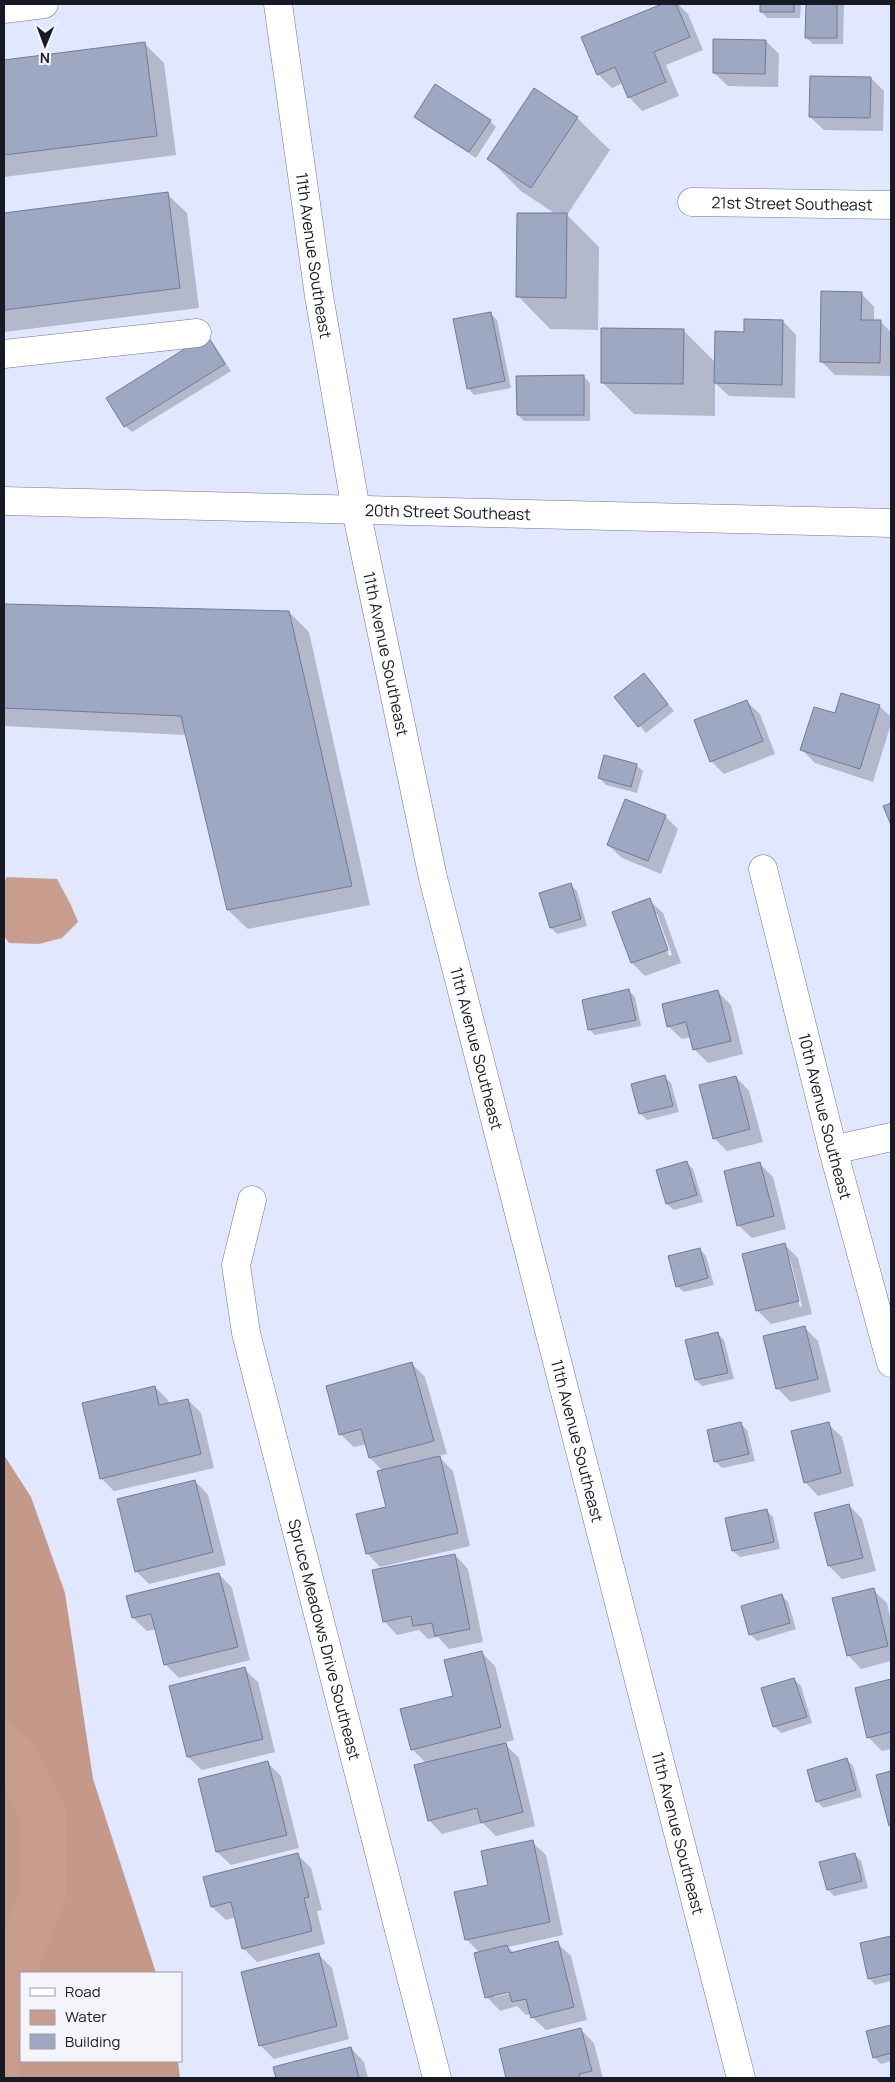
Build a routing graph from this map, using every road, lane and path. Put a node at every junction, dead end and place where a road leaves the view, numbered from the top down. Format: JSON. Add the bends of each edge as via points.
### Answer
{"nodes":[{"id":1,"x":44,"y":4,"type":"edge"},
{"id":2,"x":278,"y":4,"type":"edge"},
{"id":3,"x":4,"y":9,"type":"edge"},
{"id":4,"x":692,"y":202,"type":"dead end"},
{"id":5,"x":891,"y":205,"type":"edge"},
{"id":6,"x":197,"y":333,"type":"dead end"},
{"id":7,"x":4,"y":354,"type":"edge"},
{"id":8,"x":4,"y":501,"type":"edge"},
{"id":9,"x":356,"y":510,"type":"junction"},
{"id":10,"x":891,"y":523,"type":"edge"},
{"id":11,"x":762,"y":869,"type":"dead end"},
{"id":12,"x":891,"y":1137,"type":"edge"},
{"id":13,"x":833,"y":1150,"type":"junction"},
{"id":14,"x":252,"y":1200,"type":"dead end"},
{"id":15,"x":891,"y":1363,"type":"edge"},
{"id":16,"x":437,"y":2078,"type":"edge"},
{"id":17,"x":740,"y":2078,"type":"edge"}],
"edges":[{"from":1,"to":3,"type":"street"},
{"from":2,"to":9,"type":"street","name":"11th Avenue Southeast","via":[[319,296]]},
{"from":4,"to":5,"type":"street","name":"21st Street Southeast"},
{"from":6,"to":7,"type":"street"},
{"from":8,"to":9,"type":"street","name":"20th Street Southeast"},
{"from":9,"to":10,"type":"street","name":"20th Street Southeast"},
{"from":9,"to":17,"type":"street","name":"11th Avenue Southeast","via":[[433,878]]},
{"from":11,"to":13,"type":"street","name":"10th Avenue Southeast"},
{"from":12,"to":13,"type":"street"},
{"from":13,"to":15,"type":"street","name":"10th Avenue Southeast"},
{"from":14,"to":16,"type":"street","name":"Spruce Meadows Drive Southeast","via":[[236,1265],[246,1333]]}]}
